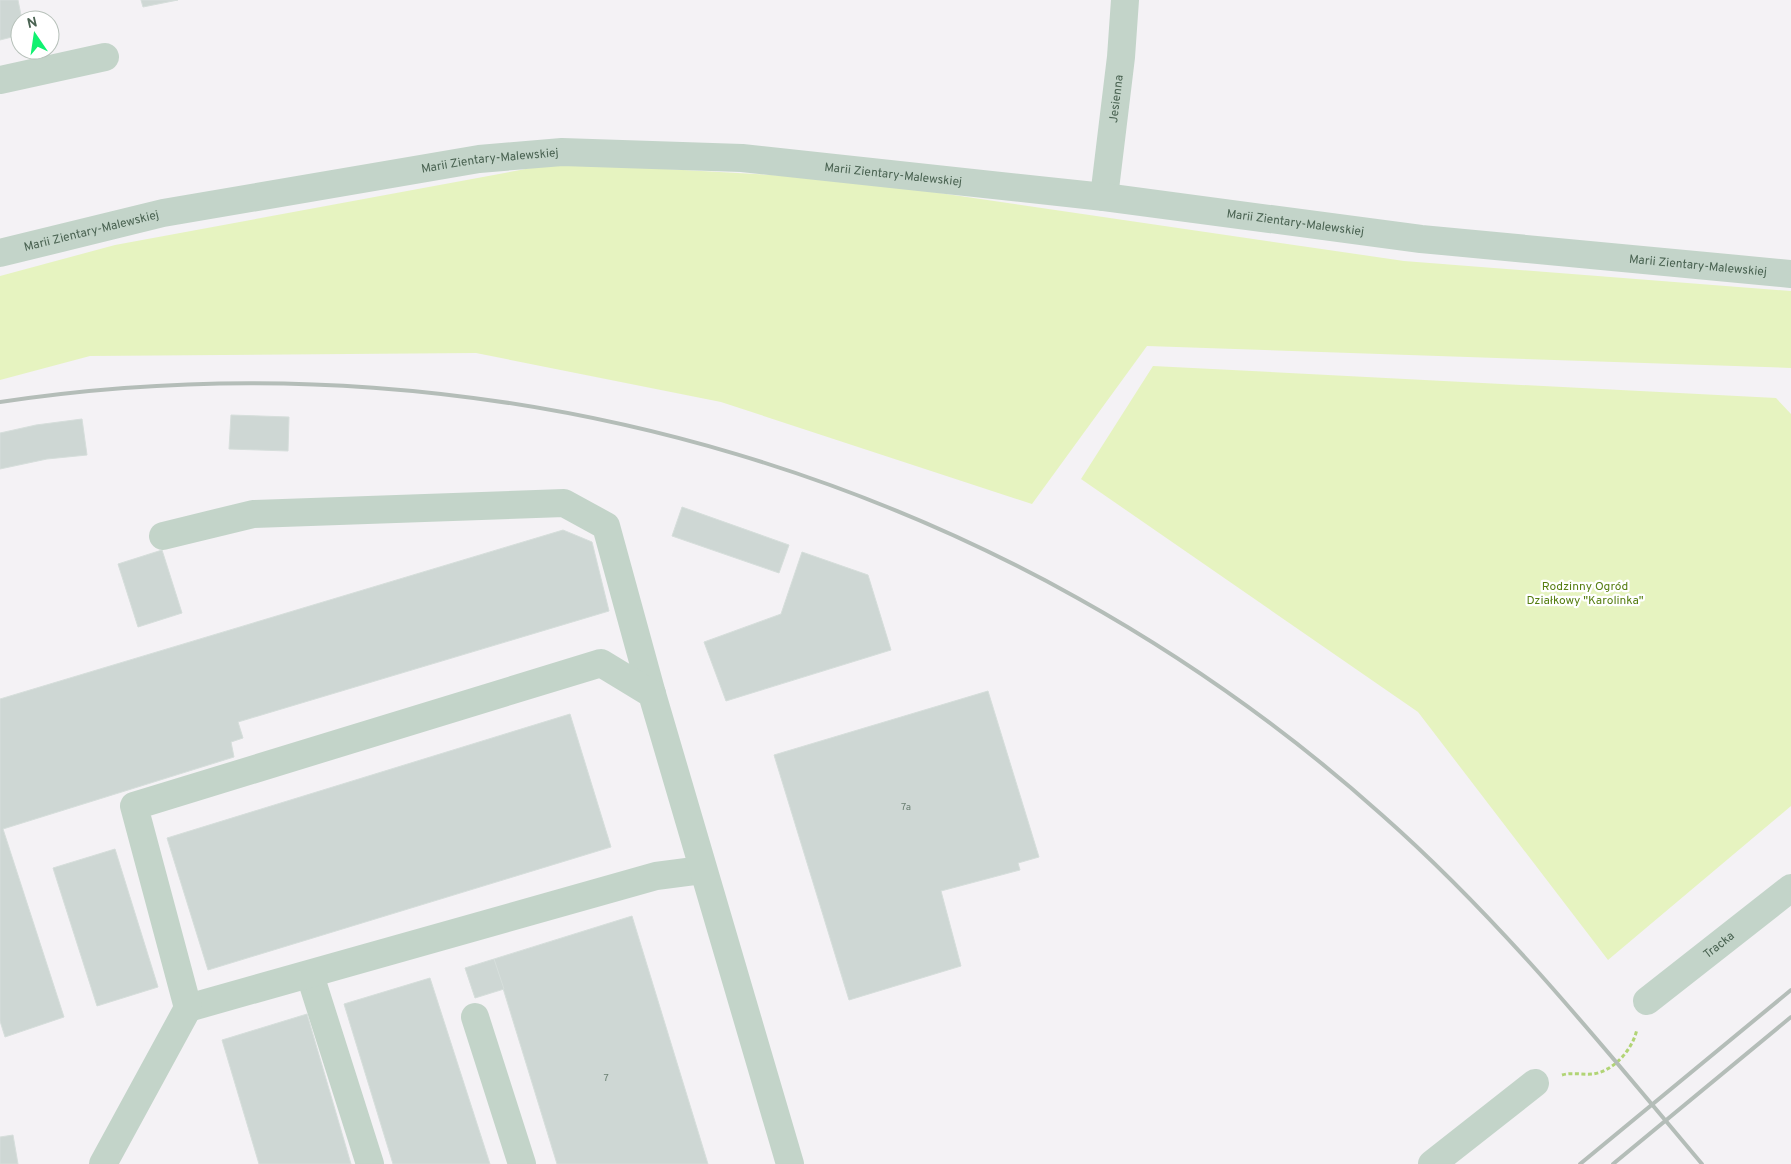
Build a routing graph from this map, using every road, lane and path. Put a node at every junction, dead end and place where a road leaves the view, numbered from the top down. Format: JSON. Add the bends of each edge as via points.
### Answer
{"nodes":[{"id":1,"x":1126,"y":0,"type":"edge"},
{"id":2,"x":105,"y":57,"type":"dead end"},
{"id":3,"x":0,"y":80,"type":"edge"},
{"id":4,"x":1104,"y":197,"type":"junction"},
{"id":5,"x":0,"y":253,"type":"edge"},
{"id":6,"x":1791,"y":274,"type":"edge"},
{"id":7,"x":163,"y":536,"type":"dead end"},
{"id":8,"x":652,"y":694,"type":"junction"},
{"id":9,"x":702,"y":870,"type":"junction"},
{"id":10,"x":1791,"y":888,"type":"edge"},
{"id":11,"x":310,"y":975,"type":"junction"},
{"id":12,"x":1647,"y":1001,"type":"joint"},
{"id":13,"x":188,"y":1008,"type":"junction"},
{"id":14,"x":475,"y":1017,"type":"dead end"},
{"id":15,"x":1535,"y":1083,"type":"joint"},
{"id":16,"x":104,"y":1164,"type":"edge"},
{"id":17,"x":370,"y":1164,"type":"edge"},
{"id":18,"x":522,"y":1164,"type":"edge"},
{"id":19,"x":790,"y":1164,"type":"edge"},
{"id":20,"x":1432,"y":1164,"type":"edge"}],
"edges":[{"from":1,"to":4,"type":"street","name":"Jesienna"},
{"from":2,"to":3,"type":"street"},
{"from":4,"to":5,"type":"street","name":"Marii Zientary-Malewskiej","via":[[742,158],[562,152],[479,159],[172,212]]},
{"from":4,"to":6,"type":"street","name":"Marii Zientary-Malewskiej","via":[[1421,239]]},
{"from":7,"to":8,"type":"street","via":[[253,514],[564,503],[606,526]]},
{"from":8,"to":9,"type":"street"},
{"from":8,"to":13,"type":"street","via":[[601,663],[134,806]]},
{"from":9,"to":11,"type":"street","via":[[656,876]]},
{"from":9,"to":19,"type":"street"},
{"from":10,"to":12,"type":"street","name":"Tracka"},
{"from":11,"to":13,"type":"street"},
{"from":11,"to":17,"type":"street"},
{"from":12,"to":15,"type":"path","via":[[1639,1017],[1635,1038],[1626,1053],[1604,1072],[1570,1073]]},
{"from":13,"to":16,"type":"street"},
{"from":14,"to":18,"type":"street"},
{"from":15,"to":20,"type":"street"}]}
